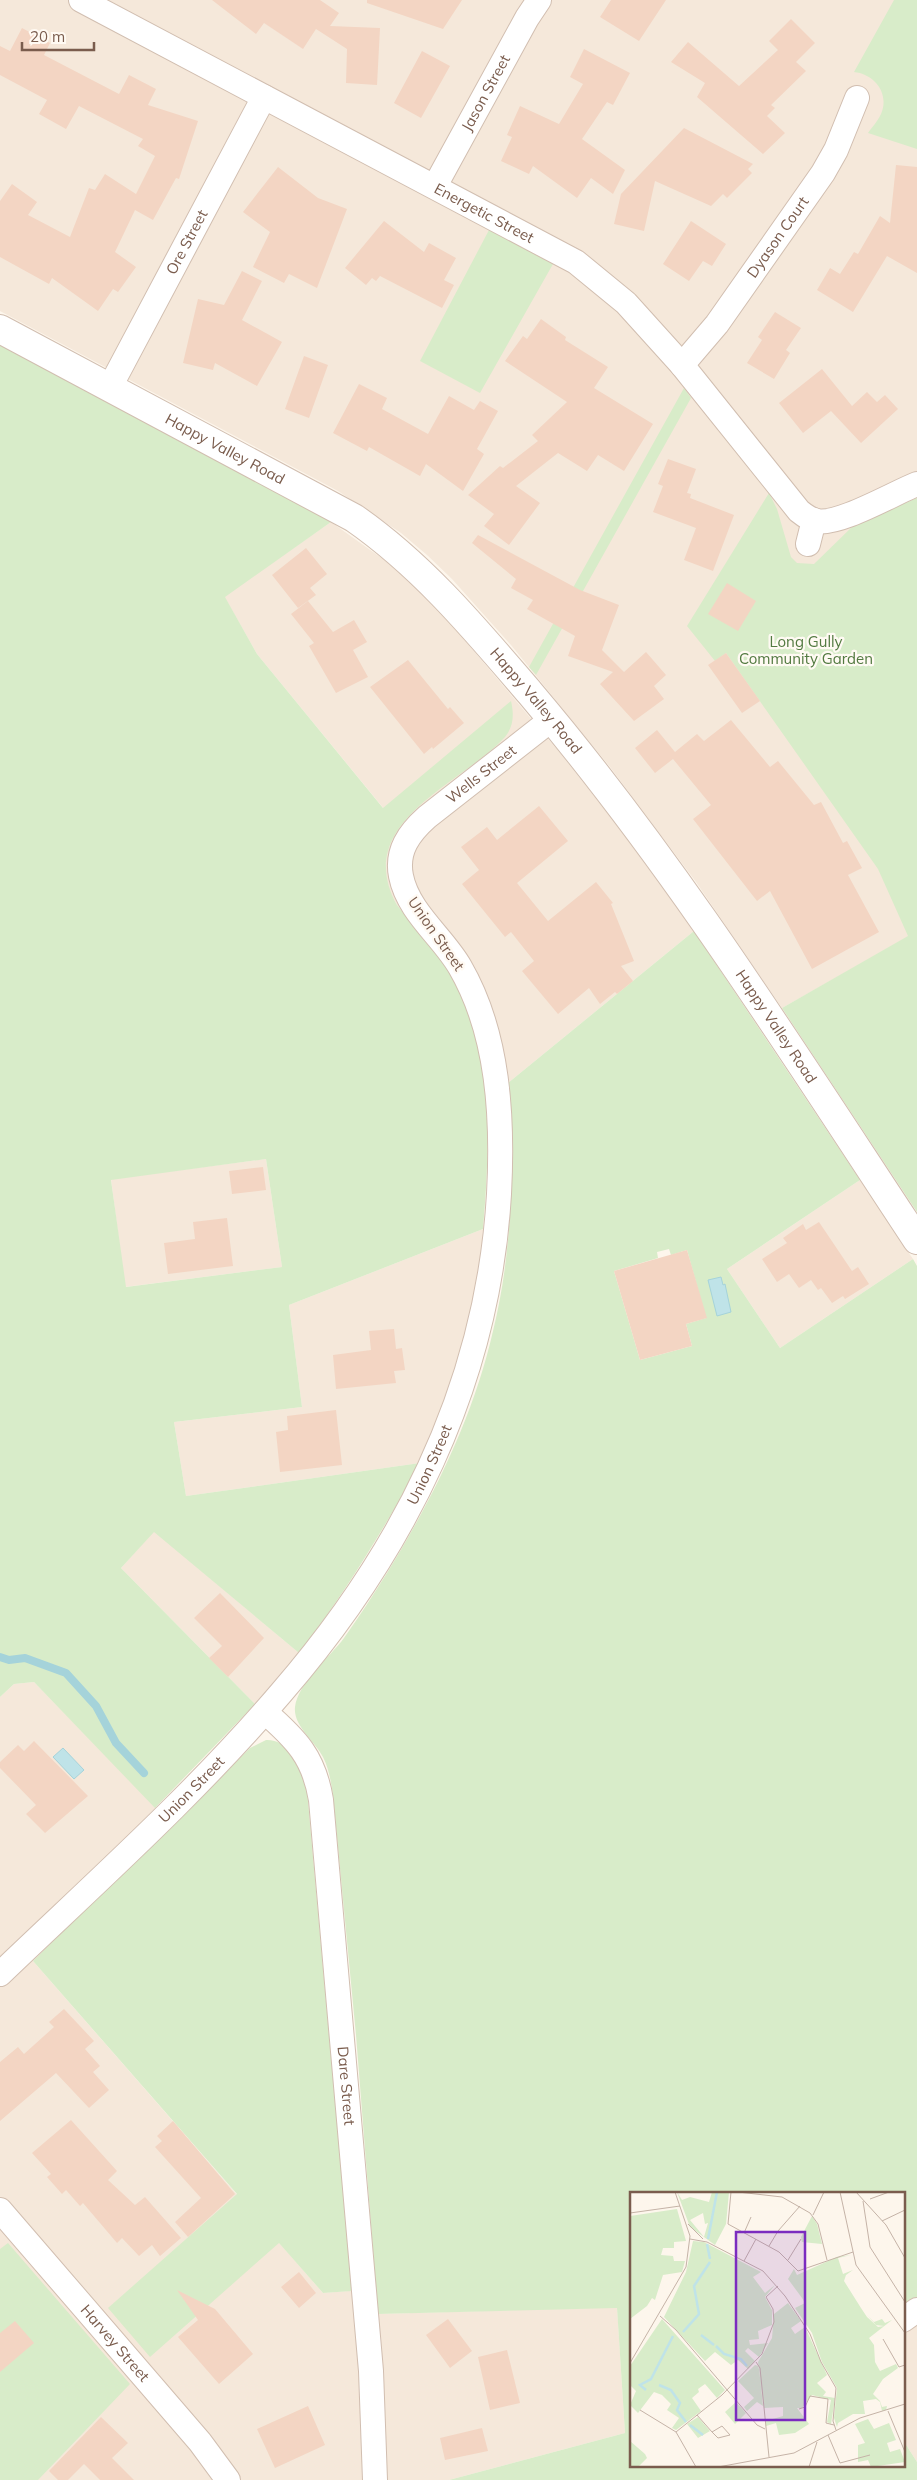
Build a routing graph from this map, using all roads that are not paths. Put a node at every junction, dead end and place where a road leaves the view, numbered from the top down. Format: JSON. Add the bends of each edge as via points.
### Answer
{"nodes":[{"id":1,"x":81,"y":0,"type":"edge"},
{"id":2,"x":539,"y":0,"type":"edge"},
{"id":3,"x":110,"y":6,"type":"edge"},
{"id":4,"x":264,"y":97,"type":"junction"},
{"id":5,"x":857,"y":98,"type":"dead end"},
{"id":6,"x":435,"y":186,"type":"junction"},
{"id":7,"x":0,"y":329,"type":"edge"},
{"id":8,"x":682,"y":365,"type":"junction"},
{"id":9,"x":110,"y":387,"type":"junction"},
{"id":10,"x":917,"y":484,"type":"edge"},
{"id":11,"x":814,"y":520,"type":"junction"},
{"id":12,"x":808,"y":544,"type":"dead end"},
{"id":13,"x":552,"y":719,"type":"junction"},
{"id":14,"x":412,"y":831,"type":"joint"},
{"id":15,"x":917,"y":1240,"type":"edge"},
{"id":16,"x":265,"y":1712,"type":"junction"},
{"id":17,"x":0,"y":1974,"type":"edge"},
{"id":18,"x":0,"y":2210,"type":"edge"},
{"id":19,"x":917,"y":2310,"type":"edge"},
{"id":20,"x":904,"y":2319,"type":"edge"},
{"id":21,"x":228,"y":2480,"type":"edge"},
{"id":22,"x":375,"y":2480,"type":"edge"}],
"edges":[{"from":1,"to":3,"type":"street","name":"Energetic Street"},
{"from":2,"to":6,"type":"street","name":"Jason Street","via":[[526,18]]},
{"from":3,"to":4,"type":"street","name":"Energetic Street"},
{"from":4,"to":6,"type":"street","name":"Energetic Street"},
{"from":4,"to":9,"type":"street","name":"Ore Street"},
{"from":5,"to":8,"type":"street","name":"Dyason Court","via":[[826,167],[717,324]]},
{"from":6,"to":8,"type":"street","name":"Energetic Street","via":[[576,262],[626,303]]},
{"from":7,"to":9,"type":"street","name":"Happy Valley Road"},
{"from":8,"to":11,"type":"street","name":"Energetic Street","via":[[799,511]]},
{"from":9,"to":13,"type":"street","name":"Happy Valley Road","via":[[354,518],[381,536],[439,589]]},
{"from":10,"to":11,"type":"street","via":[[842,518]]},
{"from":11,"to":12,"type":"street"},
{"from":13,"to":14,"type":"street","name":"Wells Street"},
{"from":13,"to":15,"type":"street","name":"Happy Valley Road","via":[[652,846],[742,975]]},
{"from":14,"to":16,"type":"street","name":"Union Street","via":[[402,852],[402,883],[414,906],[460,966],[477,1001],[489,1039],[496,1091],[499,1156],[498,1201],[489,1284],[465,1379],[429,1472],[349,1603],[308,1661]]},
{"from":16,"to":17,"type":"street","name":"Union Street","via":[[166,1814]]},
{"from":16,"to":22,"type":"street","name":"Dare Street","via":[[290,1733],[308,1758],[321,1800],[371,2371]]},
{"from":18,"to":21,"type":"street","name":"Harvey Street","via":[[200,2442]]},
{"from":19,"to":20,"type":"street"}]}
